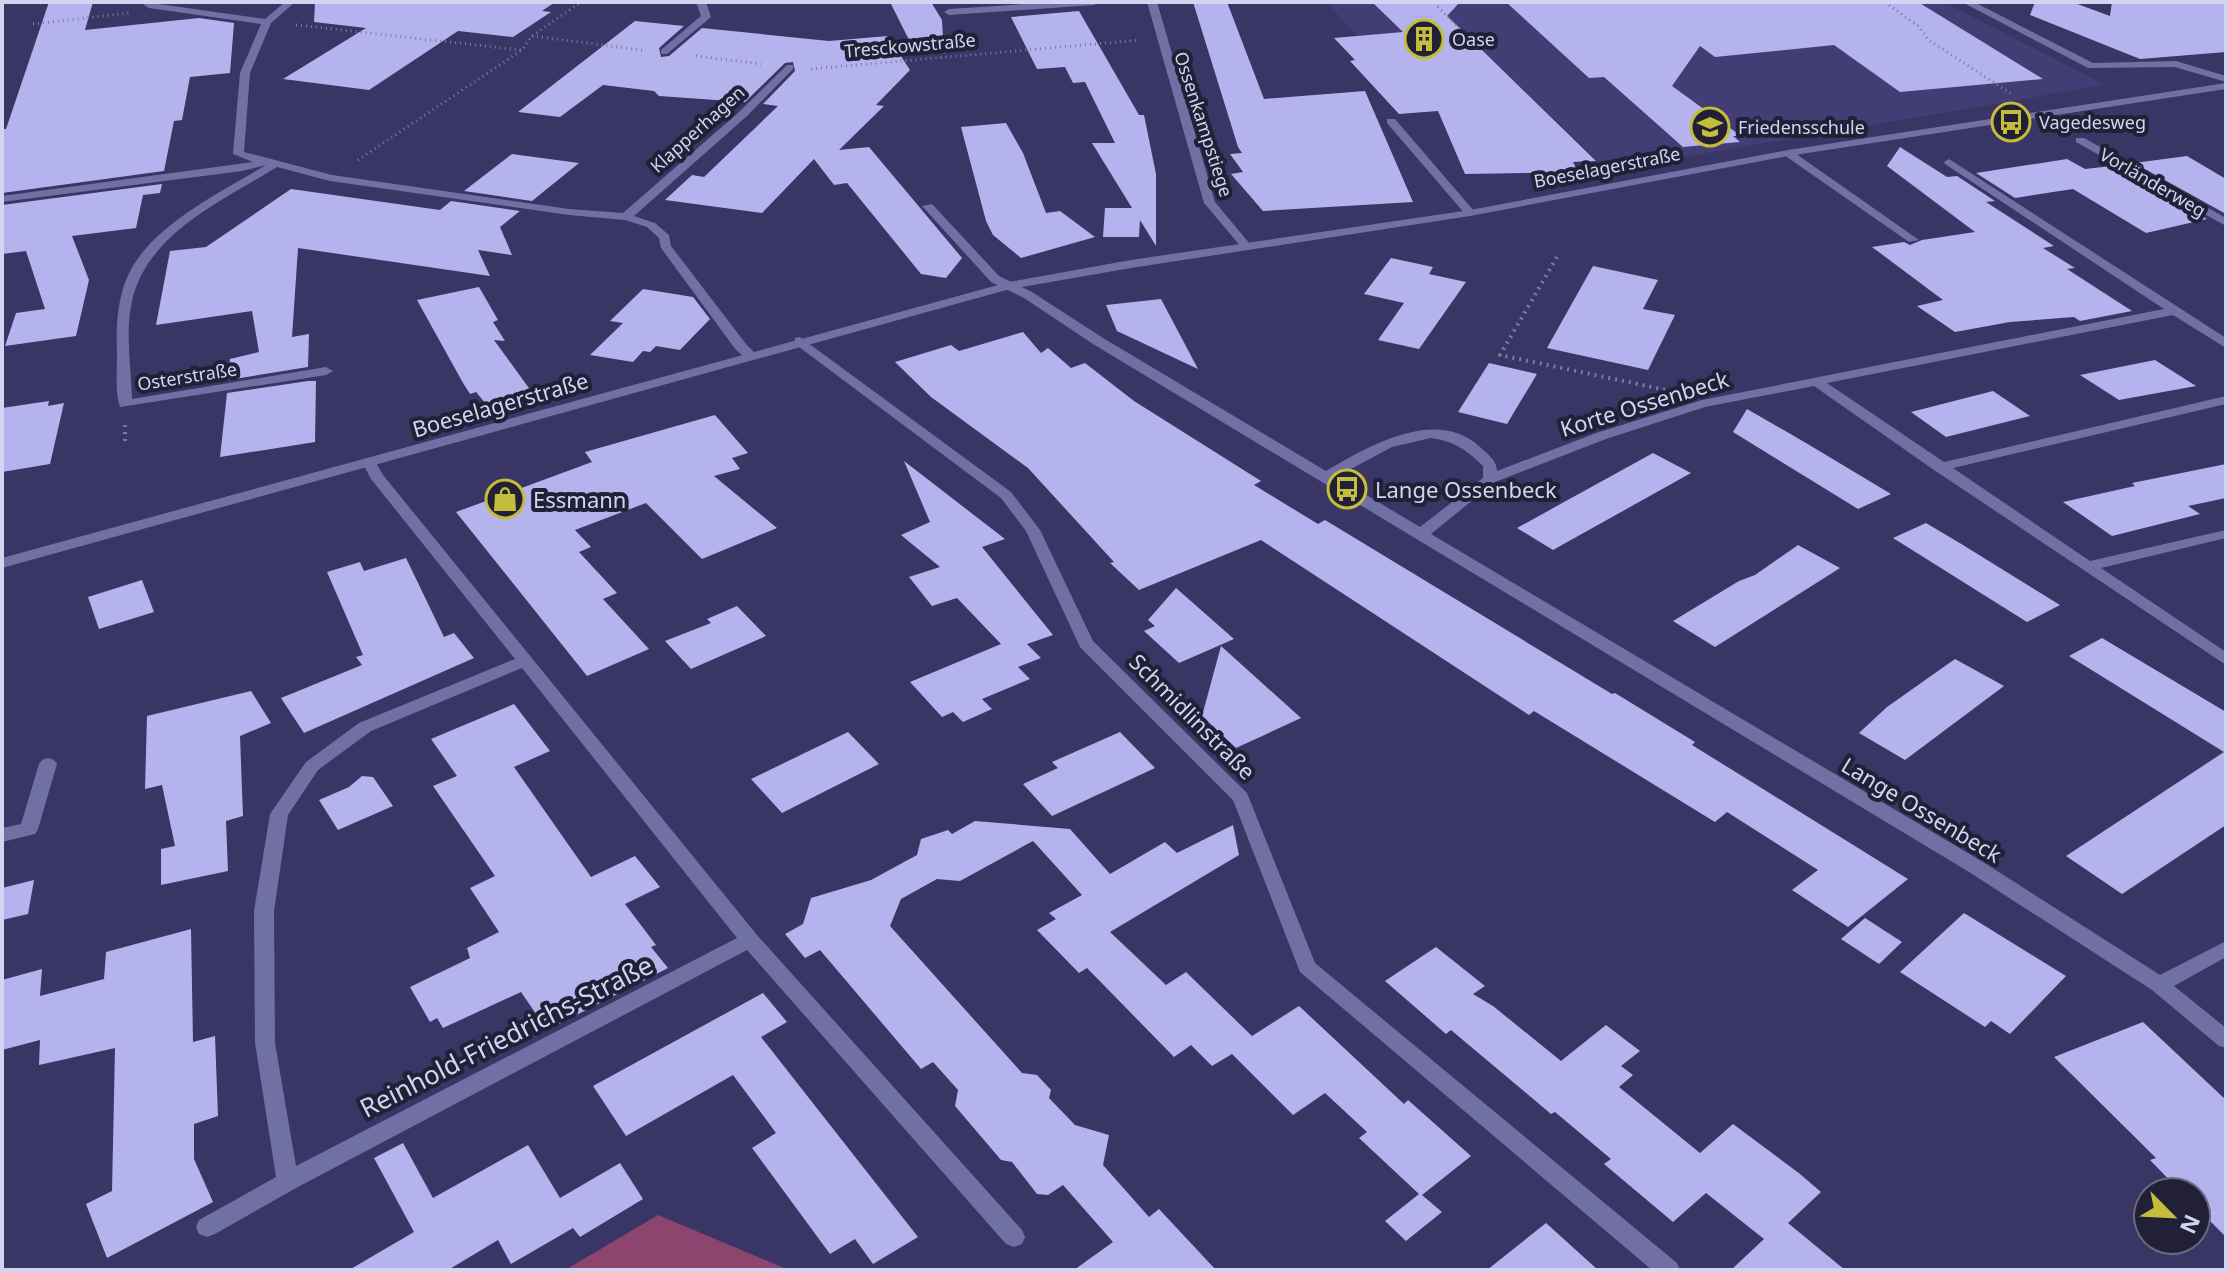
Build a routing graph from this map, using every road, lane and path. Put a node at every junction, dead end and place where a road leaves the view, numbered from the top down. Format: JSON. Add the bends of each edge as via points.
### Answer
{"nodes":[{"id":1,"x":150,"y":2,"type":"edge"},
{"id":2,"x":290,"y":2,"type":"edge"},
{"id":3,"x":581,"y":2,"type":"edge"},
{"id":4,"x":701,"y":2,"type":"edge"},
{"id":5,"x":1094,"y":2,"type":"edge"},
{"id":6,"x":1152,"y":2,"type":"edge"},
{"id":7,"x":1438,"y":2,"type":"edge"},
{"id":8,"x":1885,"y":2,"type":"edge"},
{"id":9,"x":1967,"y":2,"type":"edge"},
{"id":10,"x":174,"y":9,"type":"junction"},
{"id":11,"x":949,"y":12,"type":"dead end"},
{"id":12,"x":267,"y":22,"type":"junction"},
{"id":13,"x":33,"y":24,"type":"dead end"},
{"id":14,"x":532,"y":36,"type":"junction"},
{"id":15,"x":1160,"y":38,"type":"junction"},
{"id":16,"x":1472,"y":41,"type":"dead end"},
{"id":17,"x":522,"y":50,"type":"junction"},
{"id":18,"x":664,"y":52,"type":"junction"},
{"id":19,"x":790,"y":67,"type":"junction"},
{"id":20,"x":2226,"y":79,"type":"edge"},
{"id":21,"x":2226,"y":86,"type":"edge"},
{"id":22,"x":2020,"y":99,"type":"dead end"},
{"id":23,"x":1391,"y":121,"type":"dead end"},
{"id":24,"x":2080,"y":140,"type":"dead end"},
{"id":25,"x":1788,"y":153,"type":"junction"},
{"id":26,"x":1949,"y":162,"type":"dead end"},
{"id":27,"x":269,"y":163,"type":"junction"},
{"id":28,"x":330,"y":178,"type":"junction"},
{"id":29,"x":2,"y":199,"type":"edge"},
{"id":30,"x":928,"y":206,"type":"dead end"},
{"id":31,"x":1470,"y":213,"type":"junction"},
{"id":32,"x":626,"y":217,"type":"junction"},
{"id":33,"x":2226,"y":223,"type":"edge"},
{"id":34,"x":1913,"y":240,"type":"dead end"},
{"id":35,"x":1246,"y":246,"type":"junction"},
{"id":36,"x":1557,"y":257,"type":"dead end"},
{"id":37,"x":1009,"y":286,"type":"junction"},
{"id":38,"x":2172,"y":311,"type":"junction"},
{"id":39,"x":800,"y":341,"type":"junction"},
{"id":40,"x":2226,"y":344,"type":"edge"},
{"id":41,"x":752,"y":356,"type":"junction"},
{"id":42,"x":326,"y":371,"type":"dead end"},
{"id":43,"x":1814,"y":380,"type":"junction"},
{"id":44,"x":2226,"y":400,"type":"edge"},
{"id":45,"x":1702,"y":404,"type":"junction"},
{"id":46,"x":370,"y":464,"type":"junction"},
{"id":47,"x":1939,"y":467,"type":"junction"},
{"id":48,"x":1326,"y":477,"type":"junction"},
{"id":49,"x":1490,"y":479,"type":"junction"},
{"id":50,"x":1422,"y":533,"type":"junction"},
{"id":51,"x":2226,"y":534,"type":"edge"},
{"id":52,"x":2,"y":563,"type":"edge"},
{"id":53,"x":2088,"y":566,"type":"junction"},
{"id":54,"x":2226,"y":660,"type":"edge"},
{"id":55,"x":525,"y":661,"type":"junction"},
{"id":56,"x":48,"y":764,"type":"dead end"},
{"id":57,"x":2,"y":835,"type":"edge"},
{"id":58,"x":750,"y":940,"type":"junction"},
{"id":59,"x":2226,"y":948,"type":"edge"},
{"id":60,"x":2159,"y":985,"type":"junction"},
{"id":61,"x":2226,"y":1040,"type":"edge"},
{"id":62,"x":288,"y":1181,"type":"junction"},
{"id":63,"x":207,"y":1227,"type":"dead end"},
{"id":64,"x":1014,"y":1237,"type":"dead end"},
{"id":65,"x":1669,"y":1270,"type":"edge"}],
"edges":[{"from":1,"to":10,"type":"street"},
{"from":2,"to":12,"type":"street"},
{"from":3,"to":14,"type":"path"},
{"from":4,"to":18,"type":"street","via":[[706,17]]},
{"from":5,"to":11,"type":"street"},
{"from":6,"to":15,"type":"street","name":"Ossenkampstiege"},
{"from":7,"to":16,"type":"path"},
{"from":8,"to":22,"type":"path","via":[[1929,40]]},
{"from":9,"to":20,"type":"street","via":[[2091,66],[2176,64]]},
{"from":10,"to":12,"type":"street"},
{"from":10,"to":13,"type":"path"},
{"from":12,"to":17,"type":"path"},
{"from":12,"to":27,"type":"street","via":[[245,73],[238,154]]},
{"from":14,"to":17,"type":"path"},
{"from":14,"to":18,"type":"path","name":"Tresckowstraße"},
{"from":15,"to":19,"type":"path","name":"Tresckowstraße","via":[[821,70]]},
{"from":15,"to":35,"type":"street","name":"Ossenkampstiege","via":[[1210,203]]},
{"from":17,"to":28,"type":"path"},
{"from":18,"to":19,"type":"path","name":"Tresckowstraße"},
{"from":19,"to":32,"type":"street","name":"Klapperhagen"},
{"from":21,"to":25,"type":"street","name":"Boeselagerstraße"},
{"from":23,"to":31,"type":"street"},
{"from":24,"to":33,"type":"street","name":"Vorländerweg"},
{"from":25,"to":31,"type":"street","name":"Boeselagerstraße"},
{"from":25,"to":34,"type":"street"},
{"from":26,"to":38,"type":"street"},
{"from":27,"to":28,"type":"street"},
{"from":27,"to":29,"type":"street"},
{"from":27,"to":42,"type":"street","name":"Osterstraße","via":[[156,244],[135,271],[125,300],[125,404]]},
{"from":28,"to":32,"type":"street"},
{"from":30,"to":37,"type":"street","via":[[995,279]]},
{"from":31,"to":35,"type":"street","name":"Boeselagerstraße"},
{"from":32,"to":41,"type":"street","via":[[661,232],[665,246]]},
{"from":35,"to":37,"type":"street","name":"Boeselagerstraße"},
{"from":36,"to":45,"type":"path","via":[[1500,355],[1664,389]]},
{"from":37,"to":39,"type":"street","name":"Boeselagerstraße"},
{"from":37,"to":48,"type":"street","name":"Lange Ossenbeck"},
{"from":38,"to":40,"type":"street"},
{"from":38,"to":43,"type":"street"},
{"from":39,"to":41,"type":"street","name":"Boeselagerstraße"},
{"from":39,"to":65,"type":"street","name":"Schmidlinstraße","via":[[1006,495],[1033,530],[1086,643],[1241,797],[1307,967]]},
{"from":41,"to":46,"type":"street","name":"Boeselagerstraße"},
{"from":43,"to":45,"type":"street","name":"Korte Ossenbeck"},
{"from":43,"to":47,"type":"street"},
{"from":44,"to":47,"type":"street"},
{"from":45,"to":49,"type":"street","name":"Korte Ossenbeck"},
{"from":46,"to":52,"type":"street","name":"Boeselagerstraße"},
{"from":46,"to":55,"type":"street"},
{"from":47,"to":53,"type":"street"},
{"from":48,"to":49,"type":"street","via":[[1391,440],[1433,435],[1471,445],[1490,465]]},
{"from":48,"to":50,"type":"street","name":"Lange Ossenbeck"},
{"from":49,"to":50,"type":"street","name":"Korte Ossenbeck"},
{"from":50,"to":60,"type":"street","name":"Lange Ossenbeck","via":[[1976,867]]},
{"from":51,"to":53,"type":"street"},
{"from":53,"to":54,"type":"street"},
{"from":55,"to":58,"type":"street"},
{"from":55,"to":62,"type":"street","via":[[365,727],[312,766],[279,814],[264,911],[265,1043]]},
{"from":56,"to":57,"type":"street","via":[[29,829]]},
{"from":58,"to":62,"type":"street","name":"Reinhold-Friedrichs-Straße"},
{"from":58,"to":64,"type":"street"},
{"from":59,"to":60,"type":"street"},
{"from":60,"to":61,"type":"street","name":"Lange Ossenbeck"},
{"from":62,"to":63,"type":"street","name":"Reinhold-Friedrichs-Straße"}]}
